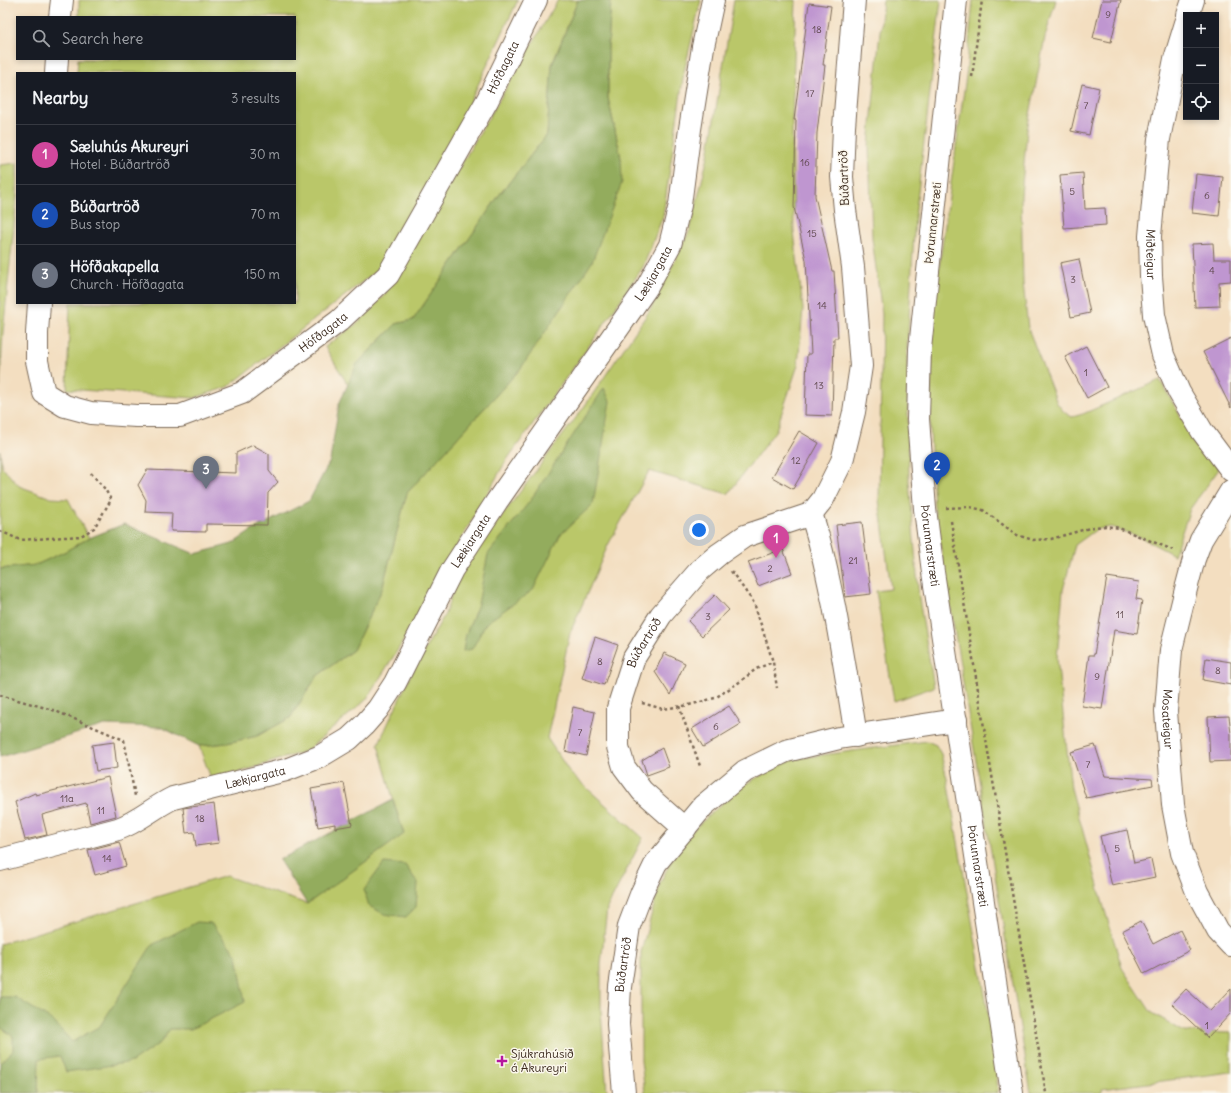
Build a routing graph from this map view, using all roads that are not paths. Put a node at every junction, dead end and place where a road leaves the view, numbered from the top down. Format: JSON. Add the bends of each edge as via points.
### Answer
{"nodes":[{"id":1,"x":62,"y":0,"type":"edge"},
{"id":2,"x":536,"y":0,"type":"edge"},
{"id":3,"x":713,"y":0,"type":"edge"},
{"id":4,"x":854,"y":0,"type":"edge"},
{"id":5,"x":956,"y":0,"type":"edge"},
{"id":6,"x":1193,"y":0,"type":"edge"},
{"id":7,"x":1189,"y":12,"type":"edge"},
{"id":8,"x":60,"y":16,"type":"edge"},
{"id":9,"x":1183,"y":33,"type":"edge"},
{"id":10,"x":57,"y":60,"type":"edge"},
{"id":11,"x":56,"y":72,"type":"edge"},
{"id":12,"x":39,"y":304,"type":"edge"},
{"id":13,"x":1231,"y":470,"type":"edge"},
{"id":14,"x":1231,"y":491,"type":"edge"},
{"id":15,"x":811,"y":514,"type":"junction"},
{"id":16,"x":956,"y":720,"type":"junction"},
{"id":17,"x":856,"y":736,"type":"junction"},
{"id":18,"x":685,"y":829,"type":"junction"},
{"id":19,"x":0,"y":860,"type":"edge"},
{"id":20,"x":1231,"y":945,"type":"edge"},
{"id":21,"x":1013,"y":1091,"type":"edge"},
{"id":22,"x":624,"y":1093,"type":"edge"}],
"edges":[{"from":1,"to":8,"type":"street"},
{"from":2,"to":12,"type":"street","name":"Höfðagata","via":[[488,99],[388,276],[339,321],[242,393],[180,416],[91,413],[65,406],[44,393],[37,361]]},
{"from":3,"to":19,"type":"street","name":"Lækjargata","via":[[698,76],[680,206],[670,245],[647,287],[497,501],[452,570],[395,683],[378,709],[349,738],[319,757],[286,770],[173,798],[118,829]]},
{"from":4,"to":15,"type":"street","name":"Búðartröð","via":[[842,177],[861,366],[854,412],[842,461],[823,499]]},
{"from":5,"to":16,"type":"street","name":"Þórunnarstræti","via":[[920,348],[918,419],[925,509]]},
{"from":6,"to":7,"type":"street"},
{"from":9,"to":13,"type":"street","name":"Miðteigur","via":[[1175,59],[1160,139],[1150,236],[1154,315],[1163,355],[1179,392],[1202,431]]},
{"from":10,"to":11,"type":"street"},
{"from":14,"to":20,"type":"street","name":"Mosateigur","via":[[1201,540],[1194,558],[1171,658],[1166,712],[1173,805],[1182,853],[1196,892],[1218,931]]},
{"from":15,"to":17,"type":"street","via":[[820,539],[827,573]]},
{"from":15,"to":18,"type":"street","name":"Búðartröð","via":[[745,536],[719,554],[700,570],[661,615],[634,658],[618,708],[618,747],[624,767],[642,790]]},
{"from":16,"to":17,"type":"street","name":"Búðartröð"},
{"from":16,"to":21,"type":"street","name":"Þórunnarstræti"},
{"from":17,"to":18,"type":"street","name":"Búðartröð","via":[[786,751],[745,770],[703,806]]},
{"from":18,"to":22,"type":"street","name":"Búðartröð","via":[[656,862],[629,926],[620,986],[618,1024]]}]}
